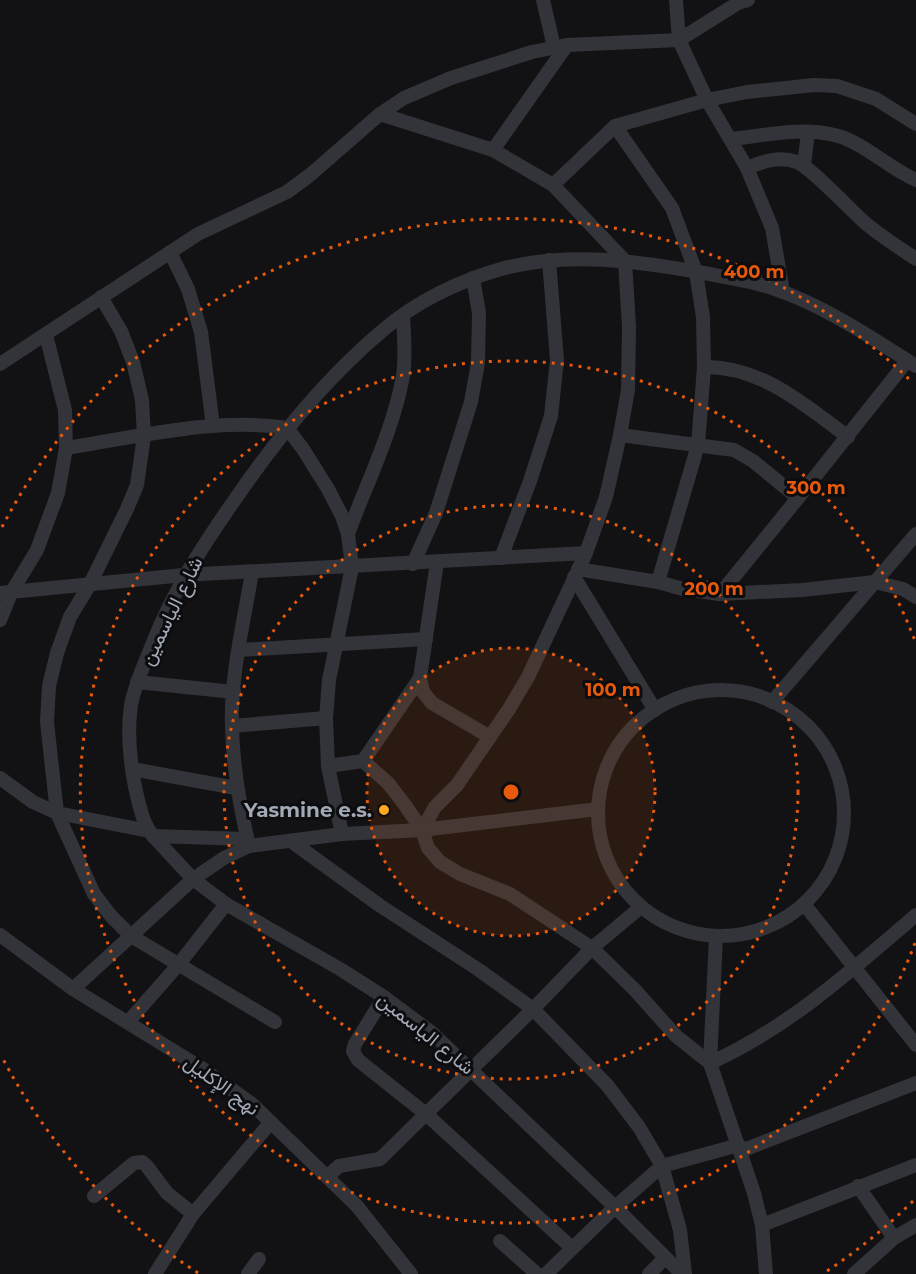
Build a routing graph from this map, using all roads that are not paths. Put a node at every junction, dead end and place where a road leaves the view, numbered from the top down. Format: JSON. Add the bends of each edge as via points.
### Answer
{"nodes":[{"id":1,"x":543,"y":0,"type":"edge"},
{"id":2,"x":676,"y":0,"type":"edge"},
{"id":3,"x":748,"y":0,"type":"edge"},
{"id":4,"x":679,"y":40,"type":"junction"},
{"id":5,"x":560,"y":46,"type":"junction"},
{"id":6,"x":707,"y":100,"type":"junction"},
{"id":7,"x":380,"y":114,"type":"junction"},
{"id":8,"x":916,"y":124,"type":"edge"},
{"id":9,"x":615,"y":126,"type":"junction"},
{"id":10,"x":808,"y":133,"type":"junction"},
{"id":11,"x":731,"y":139,"type":"junction"},
{"id":12,"x":493,"y":150,"type":"junction"},
{"id":13,"x":804,"y":165,"type":"junction"},
{"id":14,"x":747,"y":168,"type":"junction"},
{"id":15,"x":916,"y":180,"type":"edge"},
{"id":16,"x":553,"y":185,"type":"junction"},
{"id":17,"x":170,"y":252,"type":"junction"},
{"id":18,"x":916,"y":259,"type":"edge"},
{"id":19,"x":549,"y":260,"type":"junction"},
{"id":20,"x":625,"y":261,"type":"junction"},
{"id":21,"x":696,"y":272,"type":"junction"},
{"id":22,"x":472,"y":278,"type":"junction"},
{"id":23,"x":783,"y":292,"type":"junction"},
{"id":24,"x":101,"y":297,"type":"junction"},
{"id":25,"x":403,"y":316,"type":"junction"},
{"id":26,"x":46,"y":334,"type":"junction"},
{"id":27,"x":912,"y":363,"type":"edge"},
{"id":28,"x":0,"y":364,"type":"edge"},
{"id":29,"x":704,"y":367,"type":"junction"},
{"id":30,"x":213,"y":426,"type":"junction"},
{"id":31,"x":287,"y":428,"type":"junction"},
{"id":32,"x":620,"y":435,"type":"junction"},
{"id":33,"x":144,"y":436,"type":"junction"},
{"id":34,"x":848,"y":437,"type":"junction"},
{"id":35,"x":698,"y":445,"type":"junction"},
{"id":36,"x":66,"y":448,"type":"junction"},
{"id":37,"x":798,"y":498,"type":"junction"},
{"id":38,"x":348,"y":534,"type":"junction"},
{"id":39,"x":916,"y":534,"type":"edge"},
{"id":40,"x":586,"y":553,"type":"junction"},
{"id":41,"x":501,"y":558,"type":"junction"},
{"id":42,"x":437,"y":562,"type":"junction"},
{"id":43,"x":413,"y":564,"type":"junction"},
{"id":44,"x":352,"y":567,"type":"junction"},
{"id":45,"x":252,"y":572,"type":"junction"},
{"id":46,"x":576,"y":573,"type":"junction"},
{"id":47,"x":184,"y":575,"type":"junction"},
{"id":48,"x":658,"y":582,"type":"junction"},
{"id":49,"x":875,"y":582,"type":"junction"},
{"id":50,"x":90,"y":584,"type":"junction"},
{"id":51,"x":6,"y":593,"type":"edge"},
{"id":52,"x":720,"y":594,"type":"junction"},
{"id":53,"x":916,"y":597,"type":"edge"},
{"id":54,"x":0,"y":620,"type":"edge"},
{"id":55,"x":426,"y":639,"type":"junction"},
{"id":56,"x":336,"y":644,"type":"junction"},
{"id":57,"x":240,"y":650,"type":"junction"},
{"id":58,"x":420,"y":678,"type":"junction"},
{"id":59,"x":137,"y":682,"type":"junction"},
{"id":60,"x":234,"y":692,"type":"junction"},
{"id":61,"x":772,"y":702,"type":"junction"},
{"id":62,"x":655,"y":710,"type":"junction"},
{"id":63,"x":326,"y":718,"type":"junction"},
{"id":64,"x":232,"y":726,"type":"junction"},
{"id":65,"x":490,"y":737,"type":"junction"},
{"id":66,"x":363,"y":761,"type":"junction"},
{"id":67,"x":328,"y":766,"type":"junction"},
{"id":68,"x":132,"y":769,"type":"junction"},
{"id":69,"x":0,"y":777,"type":"edge"},
{"id":70,"x":236,"y":788,"type":"junction"},
{"id":71,"x":598,"y":809,"type":"junction"},
{"id":72,"x":57,"y":813,"type":"junction"},
{"id":73,"x":423,"y":830,"type":"junction"},
{"id":74,"x":151,"y":833,"type":"junction"},
{"id":75,"x":342,"y":834,"type":"junction"},
{"id":76,"x":291,"y":841,"type":"junction"},
{"id":77,"x":248,"y":843,"type":"junction"},
{"id":78,"x":193,"y":879,"type":"junction"},
{"id":79,"x":226,"y":904,"type":"junction"},
{"id":80,"x":804,"y":904,"type":"junction"},
{"id":81,"x":641,"y":907,"type":"junction"},
{"id":82,"x":916,"y":915,"type":"edge"},
{"id":83,"x":0,"y":921,"type":"edge"},
{"id":84,"x":131,"y":936,"type":"junction"},
{"id":85,"x":2,"y":937,"type":"edge"},
{"id":86,"x":716,"y":937,"type":"junction"},
{"id":87,"x":592,"y":948,"type":"junction"},
{"id":88,"x":179,"y":964,"type":"junction"},
{"id":89,"x":855,"y":968,"type":"junction"},
{"id":90,"x":73,"y":989,"type":"junction"},
{"id":91,"x":384,"y":997,"type":"junction"},
{"id":92,"x":533,"y":1009,"type":"junction"},
{"id":93,"x":128,"y":1022,"type":"junction"},
{"id":94,"x":275,"y":1022,"type":"dead end"},
{"id":95,"x":916,"y":1045,"type":"edge"},
{"id":96,"x":710,"y":1063,"type":"junction"},
{"id":97,"x":472,"y":1070,"type":"junction"},
{"id":98,"x":916,"y":1083,"type":"edge"},
{"id":99,"x":426,"y":1114,"type":"junction"},
{"id":100,"x":271,"y":1122,"type":"junction"},
{"id":101,"x":740,"y":1148,"type":"junction"},
{"id":102,"x":916,"y":1165,"type":"edge"},
{"id":103,"x":662,"y":1166,"type":"junction"},
{"id":104,"x":328,"y":1176,"type":"junction"},
{"id":105,"x":858,"y":1186,"type":"junction"},
{"id":106,"x":94,"y":1196,"type":"dead end"},
{"id":107,"x":615,"y":1207,"type":"junction"},
{"id":108,"x":193,"y":1214,"type":"junction"},
{"id":109,"x":762,"y":1225,"type":"junction"},
{"id":110,"x":916,"y":1225,"type":"edge"},
{"id":111,"x":894,"y":1238,"type":"junction"},
{"id":112,"x":500,"y":1241,"type":"dead end"},
{"id":113,"x":572,"y":1248,"type":"junction"},
{"id":114,"x":665,"y":1258,"type":"junction"},
{"id":115,"x":258,"y":1259,"type":"dead end"},
{"id":116,"x":405,"y":1272,"type":"edge"},
{"id":117,"x":155,"y":1274,"type":"edge"},
{"id":118,"x":248,"y":1274,"type":"edge"},
{"id":119,"x":537,"y":1274,"type":"edge"},
{"id":120,"x":546,"y":1274,"type":"edge"},
{"id":121,"x":650,"y":1274,"type":"edge"},
{"id":122,"x":684,"y":1274,"type":"edge"},
{"id":123,"x":766,"y":1274,"type":"edge"},
{"id":124,"x":854,"y":1274,"type":"edge"}],
"edges":[{"from":1,"to":5,"type":"street"},
{"from":2,"to":4,"type":"street"},
{"from":3,"to":4,"type":"street"},
{"from":4,"to":5,"type":"street"},
{"from":4,"to":6,"type":"street"},
{"from":5,"to":7,"type":"street","via":[[451,78],[404,98]]},
{"from":5,"to":12,"type":"street"},
{"from":6,"to":8,"type":"street","via":[[797,87],[837,86],[876,99]]},
{"from":6,"to":9,"type":"street"},
{"from":6,"to":11,"type":"street"},
{"from":7,"to":12,"type":"street"},
{"from":7,"to":17,"type":"street","via":[[287,192],[215,225]]},
{"from":9,"to":16,"type":"street"},
{"from":9,"to":21,"type":"street","via":[[672,208]]},
{"from":10,"to":11,"type":"street"},
{"from":10,"to":13,"type":"street"},
{"from":10,"to":15,"type":"street","via":[[833,134],[854,142]]},
{"from":11,"to":14,"type":"street"},
{"from":12,"to":16,"type":"street"},
{"from":13,"to":14,"type":"street","via":[[777,159]]},
{"from":13,"to":18,"type":"street","via":[[865,223]]},
{"from":14,"to":23,"type":"street","via":[[772,228]]},
{"from":16,"to":20,"type":"street"},
{"from":17,"to":24,"type":"street"},
{"from":17,"to":30,"type":"street","via":[[188,289],[201,332]]},
{"from":19,"to":20,"type":"street","name":"شارع الياسمين"},
{"from":19,"to":22,"type":"street","name":"شارع الياسمين"},
{"from":19,"to":41,"type":"street","via":[[556,360],[551,416]]},
{"from":20,"to":21,"type":"street","name":"شارع الياسمين"},
{"from":20,"to":32,"type":"street","via":[[628,390]]},
{"from":21,"to":23,"type":"street","name":"شارع الياسمين"},
{"from":21,"to":29,"type":"street","via":[[703,317]]},
{"from":22,"to":25,"type":"street","name":"شارع الياسمين"},
{"from":22,"to":43,"type":"street","via":[[479,313],[478,363],[471,402],[436,513]]},
{"from":23,"to":27,"type":"street","name":"شارع الياسمين"},
{"from":24,"to":26,"type":"street"},
{"from":24,"to":33,"type":"street","via":[[133,362],[142,400]]},
{"from":25,"to":31,"type":"street","name":"شارع الياسمين","via":[[344,366]]},
{"from":25,"to":38,"type":"street","via":[[402,377],[384,445]]},
{"from":26,"to":28,"type":"street"},
{"from":26,"to":36,"type":"street","via":[[65,410]]},
{"from":27,"to":34,"type":"street"},
{"from":29,"to":34,"type":"street","via":[[737,369],[772,384]]},
{"from":29,"to":35,"type":"street"},
{"from":30,"to":31,"type":"street","via":[[262,424]]},
{"from":30,"to":33,"type":"street"},
{"from":31,"to":38,"type":"street","via":[[328,489]]},
{"from":31,"to":47,"type":"street","name":"شارع الياسمين"},
{"from":32,"to":35,"type":"street"},
{"from":32,"to":40,"type":"street","via":[[606,497]]},
{"from":33,"to":36,"type":"street"},
{"from":33,"to":50,"type":"street","via":[[136,485]]},
{"from":34,"to":37,"type":"street"},
{"from":35,"to":37,"type":"street","via":[[740,453]]},
{"from":35,"to":48,"type":"street"},
{"from":36,"to":51,"type":"street","via":[[58,493],[37,550]]},
{"from":37,"to":52,"type":"street"},
{"from":38,"to":44,"type":"street"},
{"from":39,"to":49,"type":"street"},
{"from":40,"to":41,"type":"street"},
{"from":40,"to":46,"type":"street"},
{"from":41,"to":42,"type":"street"},
{"from":42,"to":43,"type":"street"},
{"from":42,"to":55,"type":"street"},
{"from":43,"to":44,"type":"street"},
{"from":44,"to":45,"type":"street"},
{"from":44,"to":56,"type":"street"},
{"from":45,"to":47,"type":"street"},
{"from":45,"to":57,"type":"street"},
{"from":46,"to":48,"type":"street"},
{"from":46,"to":62,"type":"street"},
{"from":46,"to":65,"type":"street","via":[[528,677]]},
{"from":47,"to":50,"type":"street"},
{"from":47,"to":59,"type":"street","name":"شارع الياسمين"},
{"from":48,"to":52,"type":"street"},
{"from":49,"to":52,"type":"street"},
{"from":49,"to":53,"type":"street","via":[[903,589]]},
{"from":49,"to":61,"type":"street"},
{"from":50,"to":51,"type":"street"},
{"from":50,"to":72,"type":"street","via":[[70,617],[49,686],[47,722]]},
{"from":51,"to":54,"type":"street"},
{"from":55,"to":56,"type":"street"},
{"from":55,"to":58,"type":"street"},
{"from":56,"to":57,"type":"street"},
{"from":56,"to":63,"type":"street"},
{"from":57,"to":60,"type":"street"},
{"from":58,"to":65,"type":"street","via":[[423,693],[432,703]]},
{"from":58,"to":66,"type":"street"},
{"from":59,"to":60,"type":"street"},
{"from":59,"to":68,"type":"street","name":"شارع الياسمين","via":[[131,707]]},
{"from":60,"to":64,"type":"street"},
{"from":61,"to":62,"type":"street","via":[[739,692],[712,691],[685,696]]},
{"from":61,"to":80,"type":"street","via":[[801,720],[819,741],[833,764],[841,791],[843,818],[835,859]]},
{"from":62,"to":71,"type":"street","via":[[628,733],[612,756],[602,781]]},
{"from":63,"to":64,"type":"street"},
{"from":63,"to":67,"type":"street"},
{"from":64,"to":70,"type":"street"},
{"from":65,"to":73,"type":"street","via":[[457,785],[435,807]]},
{"from":66,"to":67,"type":"street"},
{"from":66,"to":73,"type":"street","via":[[388,783]]},
{"from":67,"to":75,"type":"street"},
{"from":68,"to":70,"type":"street"},
{"from":68,"to":74,"type":"street","name":"شارع الياسمين","via":[[140,809]]},
{"from":69,"to":72,"type":"street","via":[[33,802]]},
{"from":70,"to":77,"type":"street"},
{"from":71,"to":73,"type":"street"},
{"from":71,"to":81,"type":"street","via":[[600,836],[608,862]]},
{"from":72,"to":74,"type":"street"},
{"from":72,"to":84,"type":"street","via":[[94,894]]},
{"from":73,"to":75,"type":"street"},
{"from":73,"to":87,"type":"street","via":[[428,848],[440,862],[510,894]]},
{"from":74,"to":77,"type":"street"},
{"from":74,"to":78,"type":"street","name":"شارع الياسمين"},
{"from":75,"to":76,"type":"street"},
{"from":76,"to":77,"type":"street"},
{"from":76,"to":92,"type":"street"},
{"from":77,"to":78,"type":"street"},
{"from":78,"to":79,"type":"street","name":"شارع الياسمين"},
{"from":78,"to":84,"type":"street"},
{"from":79,"to":88,"type":"street"},
{"from":79,"to":91,"type":"street","name":"شارع الياسمين"},
{"from":80,"to":86,"type":"street","via":[[757,931]]},
{"from":80,"to":89,"type":"street"},
{"from":81,"to":86,"type":"street","via":[[676,928]]},
{"from":81,"to":87,"type":"street"},
{"from":82,"to":89,"type":"street"},
{"from":83,"to":85,"type":"street"},
{"from":84,"to":88,"type":"street"},
{"from":84,"to":90,"type":"street"},
{"from":85,"to":90,"type":"street","name":"نهج الإكليل"},
{"from":86,"to":96,"type":"street"},
{"from":87,"to":92,"type":"street"},
{"from":87,"to":96,"type":"street","via":[[676,1036]]},
{"from":88,"to":93,"type":"street"},
{"from":88,"to":94,"type":"street"},
{"from":89,"to":95,"type":"street"},
{"from":89,"to":96,"type":"street","via":[[768,1033]]},
{"from":90,"to":93,"type":"street","name":"نهج الإكليل"},
{"from":91,"to":97,"type":"street","name":"شارع الياسمين","via":[[431,1032]]},
{"from":91,"to":99,"type":"street","via":[[353,1051],[358,1060]]},
{"from":92,"to":97,"type":"street"},
{"from":92,"to":103,"type":"street","via":[[613,1092]]},
{"from":93,"to":100,"type":"street","name":"نهج الإكليل","via":[[231,1088]]},
{"from":96,"to":101,"type":"street"},
{"from":97,"to":99,"type":"street"},
{"from":97,"to":107,"type":"street","name":"شارع الياسمين"},
{"from":98,"to":101,"type":"street"},
{"from":99,"to":104,"type":"street","via":[[380,1159],[339,1166]]},
{"from":99,"to":113,"type":"street"},
{"from":100,"to":104,"type":"street","name":"نهج الإكليل"},
{"from":100,"to":108,"type":"street"},
{"from":101,"to":103,"type":"street"},
{"from":101,"to":109,"type":"street"},
{"from":102,"to":105,"type":"street"},
{"from":103,"to":107,"type":"street"},
{"from":103,"to":122,"type":"street","via":[[680,1230]]},
{"from":104,"to":116,"type":"street","name":"نهج الإكليل","via":[[357,1206]]},
{"from":105,"to":109,"type":"street"},
{"from":105,"to":111,"type":"street"},
{"from":106,"to":108,"type":"street","via":[[134,1163],[142,1162],[168,1193]]},
{"from":107,"to":113,"type":"street"},
{"from":107,"to":114,"type":"street","name":"شارع الياسمين"},
{"from":108,"to":117,"type":"street"},
{"from":109,"to":123,"type":"street"},
{"from":110,"to":111,"type":"street"},
{"from":111,"to":124,"type":"street"},
{"from":112,"to":119,"type":"street"},
{"from":113,"to":120,"type":"street"},
{"from":114,"to":121,"type":"street"},
{"from":114,"to":122,"type":"street","name":"شارع الياسمين"},
{"from":115,"to":118,"type":"street"}]}
